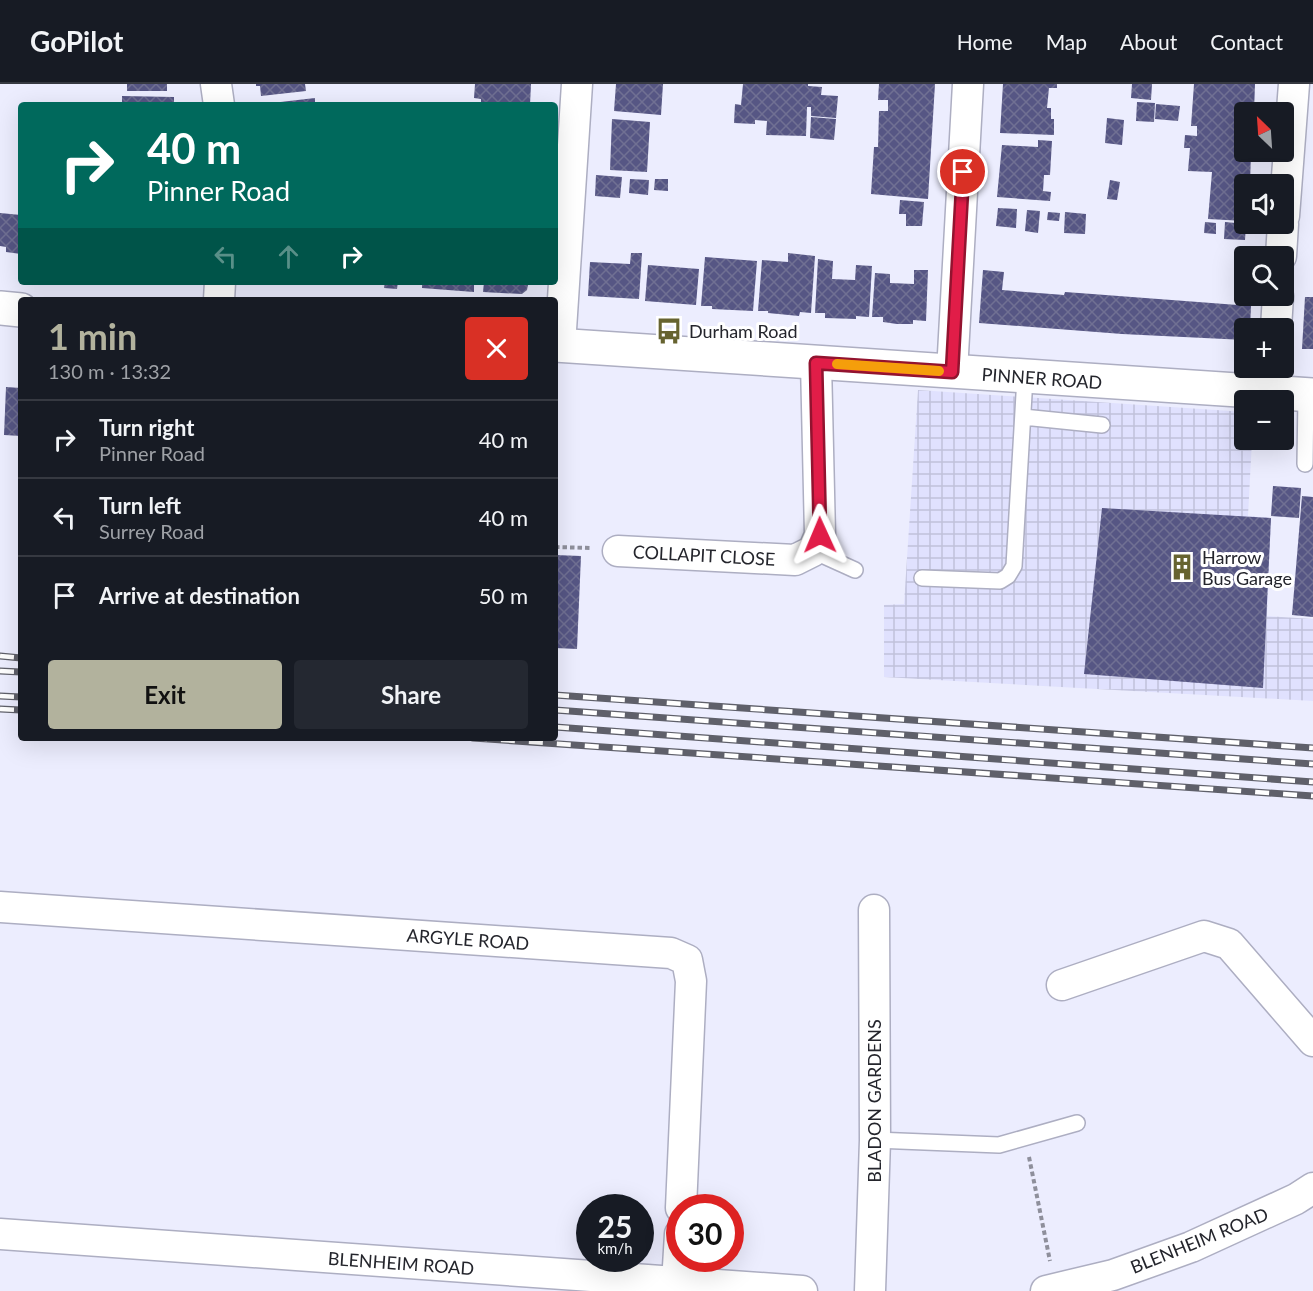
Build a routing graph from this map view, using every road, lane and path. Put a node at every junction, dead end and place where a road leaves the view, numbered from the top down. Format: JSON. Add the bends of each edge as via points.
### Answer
{"nodes":[{"id":1,"x":216,"y":84,"type":"edge"},
{"id":2,"x":577,"y":84,"type":"edge"},
{"id":3,"x":968,"y":84,"type":"edge"},
{"id":4,"x":1294,"y":84,"type":"edge"},
{"id":5,"x":219,"y":102,"type":"edge"},
{"id":6,"x":1287,"y":174,"type":"edge"},
{"id":7,"x":0,"y":308,"type":"edge"},
{"id":8,"x":18,"y":310,"type":"edge"},
{"id":9,"x":558,"y":332,"type":"edge"},
{"id":10,"x":558,"y":345,"type":"edge"},
{"id":11,"x":816,"y":363,"type":"junction"},
{"id":12,"x":952,"y":372,"type":"junction"},
{"id":13,"x":1026,"y":377,"type":"junction"},
{"id":14,"x":1273,"y":380,"type":"edge"},
{"id":15,"x":1310,"y":395,"type":"edge"},
{"id":16,"x":1023,"y":417,"type":"junction"},
{"id":17,"x":1102,"y":425,"type":"dead end"},
{"id":18,"x":1305,"y":464,"type":"dead end"},
{"id":19,"x":558,"y":546,"type":"edge"},
{"id":20,"x":618,"y":551,"type":"joint"},
{"id":21,"x":813,"y":551,"type":"junction"},
{"id":22,"x":855,"y":570,"type":"dead end"},
{"id":23,"x":922,"y":578,"type":"dead end"},
{"id":24,"x":0,"y":908,"type":"edge"},
{"id":25,"x":874,"y":910,"type":"dead end"},
{"id":26,"x":1062,"y":985,"type":"dead end"},
{"id":27,"x":1313,"y":1041,"type":"edge"},
{"id":28,"x":1077,"y":1123,"type":"dead end"},
{"id":29,"x":1025,"y":1138,"type":"junction"},
{"id":30,"x":875,"y":1140,"type":"junction"},
{"id":31,"x":1313,"y":1188,"type":"edge"},
{"id":32,"x":682,"y":1194,"type":"edge"},
{"id":33,"x":0,"y":1234,"type":"edge"},
{"id":34,"x":678,"y":1272,"type":"edge"},
{"id":35,"x":677,"y":1283,"type":"junction"},
{"id":36,"x":1051,"y":1290,"type":"edge"},
{"id":37,"x":802,"y":1291,"type":"edge"},
{"id":38,"x":870,"y":1291,"type":"edge"}],
"edges":[{"from":1,"to":5,"type":"street"},
{"from":2,"to":9,"type":"street"},
{"from":3,"to":12,"type":"street"},
{"from":4,"to":6,"type":"street"},
{"from":7,"to":8,"type":"main road"},
{"from":10,"to":11,"type":"main road","name":"PINNER ROAD"},
{"from":11,"to":12,"type":"main road","name":"PINNER ROAD"},
{"from":11,"to":21,"type":"street","via":[[820,535]]},
{"from":12,"to":13,"type":"main road","name":"PINNER ROAD"},
{"from":13,"to":14,"type":"main road","name":"PINNER ROAD"},
{"from":13,"to":16,"type":"lane"},
{"from":14,"to":15,"type":"main road","name":"PINNER ROAD"},
{"from":15,"to":18,"type":"lane"},
{"from":16,"to":17,"type":"lane"},
{"from":16,"to":23,"type":"lane","via":[[1014,566],[1008,576],[1000,580]]},
{"from":19,"to":20,"type":"path"},
{"from":20,"to":21,"type":"street","name":"COLLAPIT CLOSE","via":[[795,560]]},
{"from":21,"to":22,"type":"lane"},
{"from":24,"to":32,"type":"street","name":"ARGYLE ROAD","via":[[660,953],[687,960],[691,981]]},
{"from":25,"to":30,"type":"street","name":"BLADON GARDENS"},
{"from":26,"to":27,"type":"street","via":[[1204,936],[1230,944]]},
{"from":28,"to":29,"type":"lane"},
{"from":29,"to":30,"type":"lane","via":[[999,1145]]},
{"from":29,"to":36,"type":"path"},
{"from":30,"to":38,"type":"street","name":"BLADON GARDENS"},
{"from":31,"to":36,"type":"street","name":"BLENHEIM ROAD","via":[[1191,1247],[1113,1275]]},
{"from":33,"to":35,"type":"street","name":"BLENHEIM ROAD"},
{"from":34,"to":35,"type":"street"},
{"from":35,"to":37,"type":"street","name":"BLENHEIM ROAD"}]}
